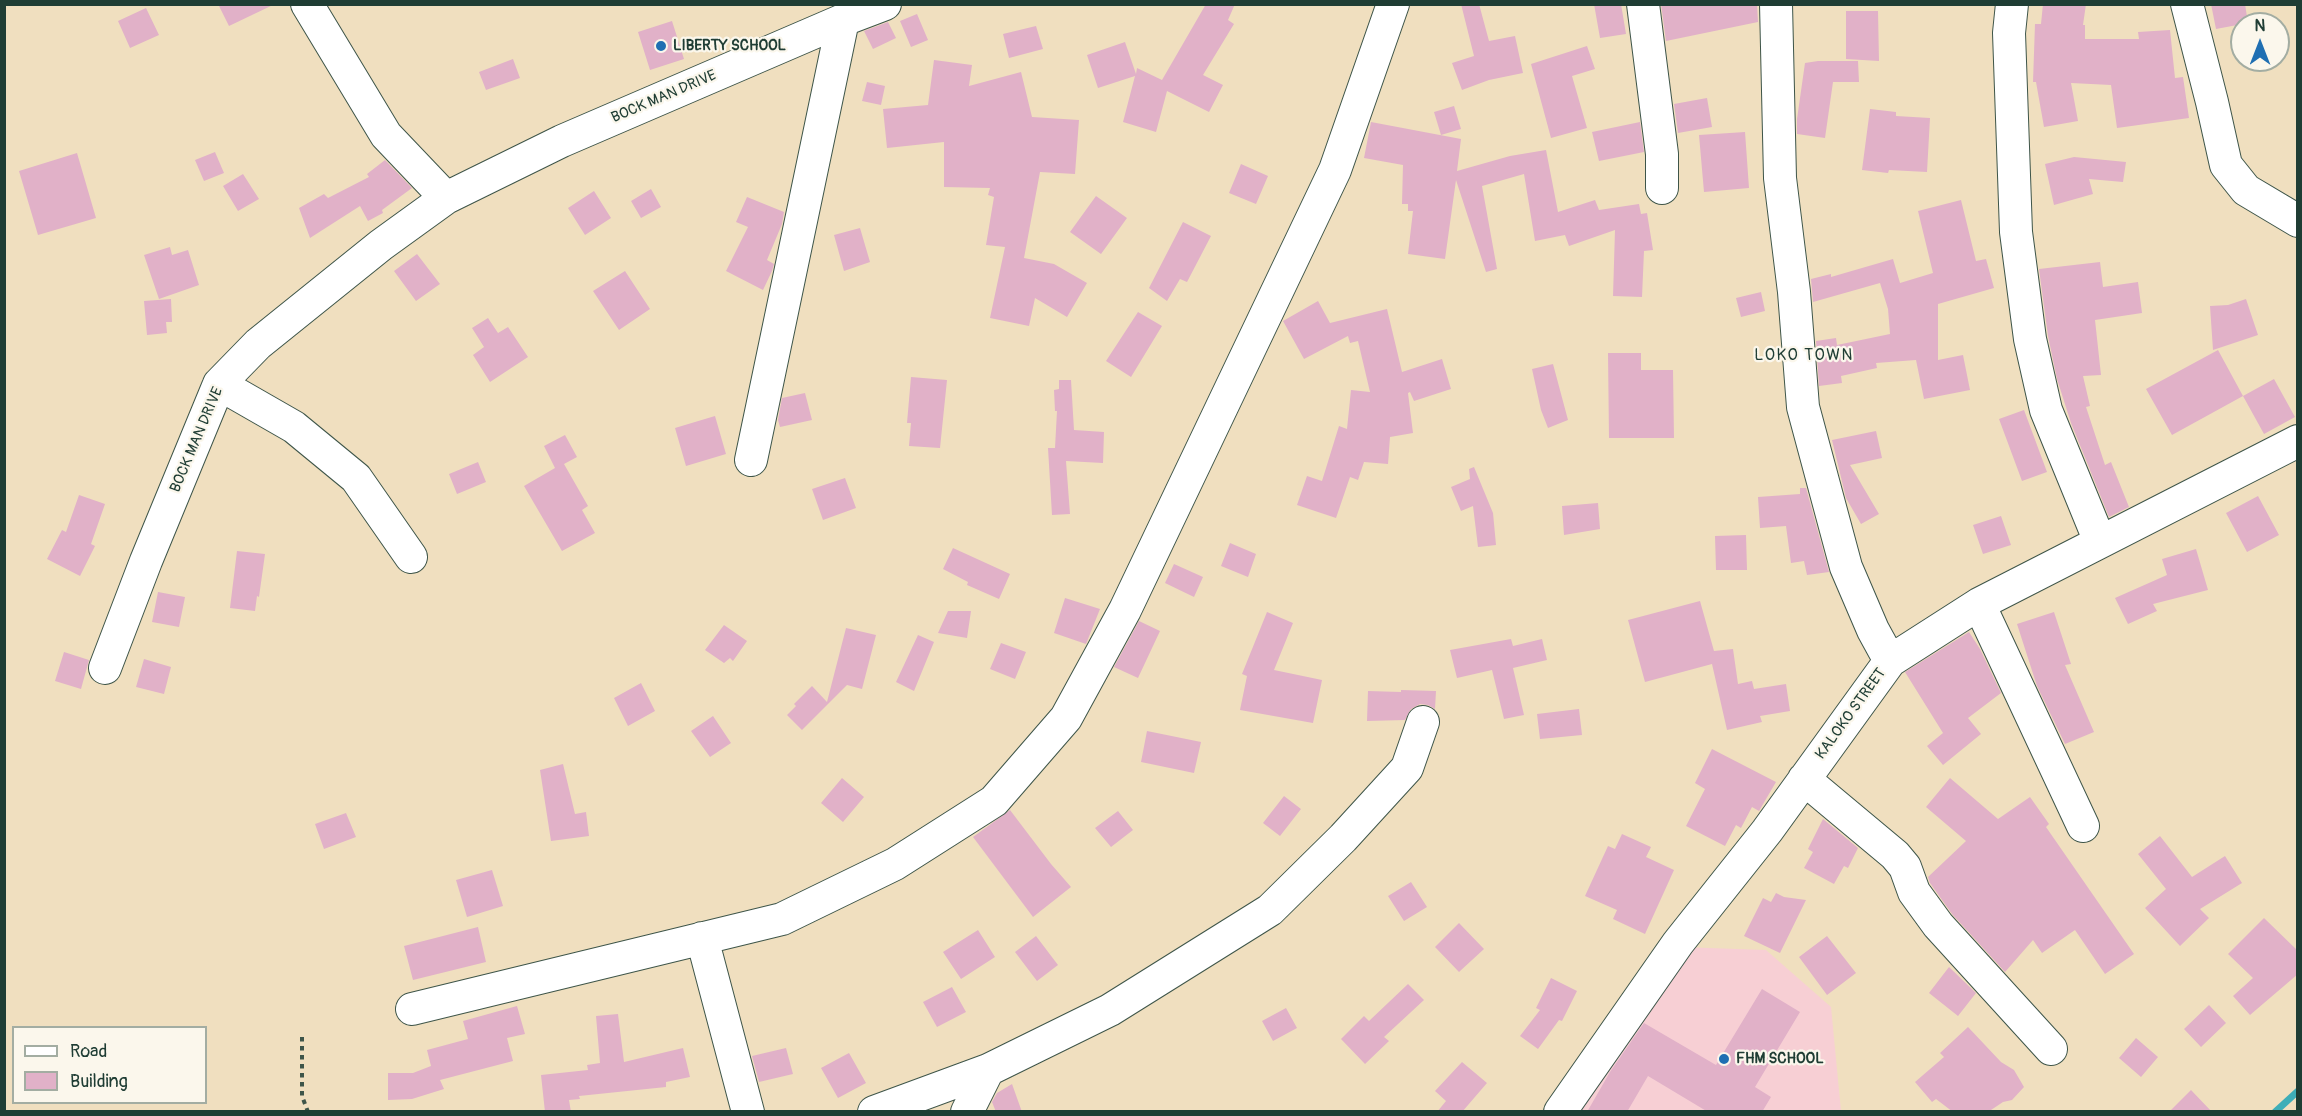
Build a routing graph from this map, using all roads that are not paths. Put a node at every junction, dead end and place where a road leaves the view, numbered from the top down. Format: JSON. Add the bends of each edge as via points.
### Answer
{"nodes":[{"id":1,"x":307,"y":4,"type":"edge"},
{"id":2,"x":885,"y":4,"type":"edge"},
{"id":3,"x":1393,"y":4,"type":"edge"},
{"id":4,"x":1643,"y":4,"type":"edge"},
{"id":5,"x":1776,"y":4,"type":"edge"},
{"id":6,"x":2012,"y":4,"type":"edge"},
{"id":7,"x":2187,"y":4,"type":"edge"},
{"id":8,"x":843,"y":20,"type":"junction"},
{"id":9,"x":1662,"y":188,"type":"dead end"},
{"id":10,"x":446,"y":198,"type":"junction"},
{"id":11,"x":2298,"y":221,"type":"edge"},
{"id":12,"x":219,"y":384,"type":"junction"},
{"id":13,"x":2298,"y":441,"type":"edge"},
{"id":14,"x":751,"y":460,"type":"dead end"},
{"id":15,"x":2100,"y":542,"type":"junction"},
{"id":16,"x":411,"y":557,"type":"dead end"},
{"id":17,"x":1979,"y":604,"type":"junction"},
{"id":18,"x":1890,"y":661,"type":"junction"},
{"id":19,"x":105,"y":669,"type":"dead end"},
{"id":20,"x":1423,"y":722,"type":"dead end"},
{"id":21,"x":1804,"y":779,"type":"junction"},
{"id":22,"x":2083,"y":826,"type":"dead end"},
{"id":23,"x":702,"y":938,"type":"junction"},
{"id":24,"x":412,"y":1009,"type":"dead end"},
{"id":25,"x":2051,"y":1049,"type":"dead end"},
{"id":26,"x":988,"y":1070,"type":"junction"},
{"id":27,"x":748,"y":1112,"type":"edge"},
{"id":28,"x":874,"y":1112,"type":"edge"},
{"id":29,"x":967,"y":1112,"type":"edge"},
{"id":30,"x":1560,"y":1112,"type":"edge"}],
"edges":[{"from":1,"to":10,"type":"street","via":[[386,135]]},
{"from":2,"to":8,"type":"street","name":"BOCK MAN DRIVE"},
{"from":3,"to":23,"type":"street","via":[[1335,170],[1125,610],[1066,718],[994,801],[896,864],[782,919]]},
{"from":4,"to":9,"type":"street","via":[[1662,154]]},
{"from":5,"to":18,"type":"street","via":[[1780,178],[1803,407],[1846,567]]},
{"from":6,"to":15,"type":"street","via":[[2016,232],[2030,339],[2046,410]]},
{"from":7,"to":11,"type":"street","via":[[2226,165],[2246,190]]},
{"from":8,"to":10,"type":"street","name":"BOCK MAN DRIVE","via":[[562,141]]},
{"from":8,"to":14,"type":"street"},
{"from":10,"to":12,"type":"street","name":"BOCK MAN DRIVE","via":[[381,244],[258,344]]},
{"from":12,"to":16,"type":"street","via":[[294,427],[356,478]]},
{"from":12,"to":19,"type":"street","name":"BOCK MAN DRIVE"},
{"from":13,"to":15,"type":"street","name":"KALOKO STREET"},
{"from":15,"to":17,"type":"street","name":"KALOKO STREET"},
{"from":17,"to":18,"type":"street","name":"KALOKO STREET"},
{"from":17,"to":22,"type":"street"},
{"from":18,"to":21,"type":"street","name":"KALOKO STREET"},
{"from":20,"to":26,"type":"street","via":[[1407,768],[1270,910],[1110,1010]]},
{"from":21,"to":25,"type":"street","via":[[1896,855],[1914,892],[1938,925]]},
{"from":21,"to":30,"type":"street","name":"KALOKO STREET","via":[[1678,943]]},
{"from":23,"to":24,"type":"street"},
{"from":23,"to":27,"type":"street"},
{"from":26,"to":28,"type":"street"},
{"from":26,"to":29,"type":"street"}]}
